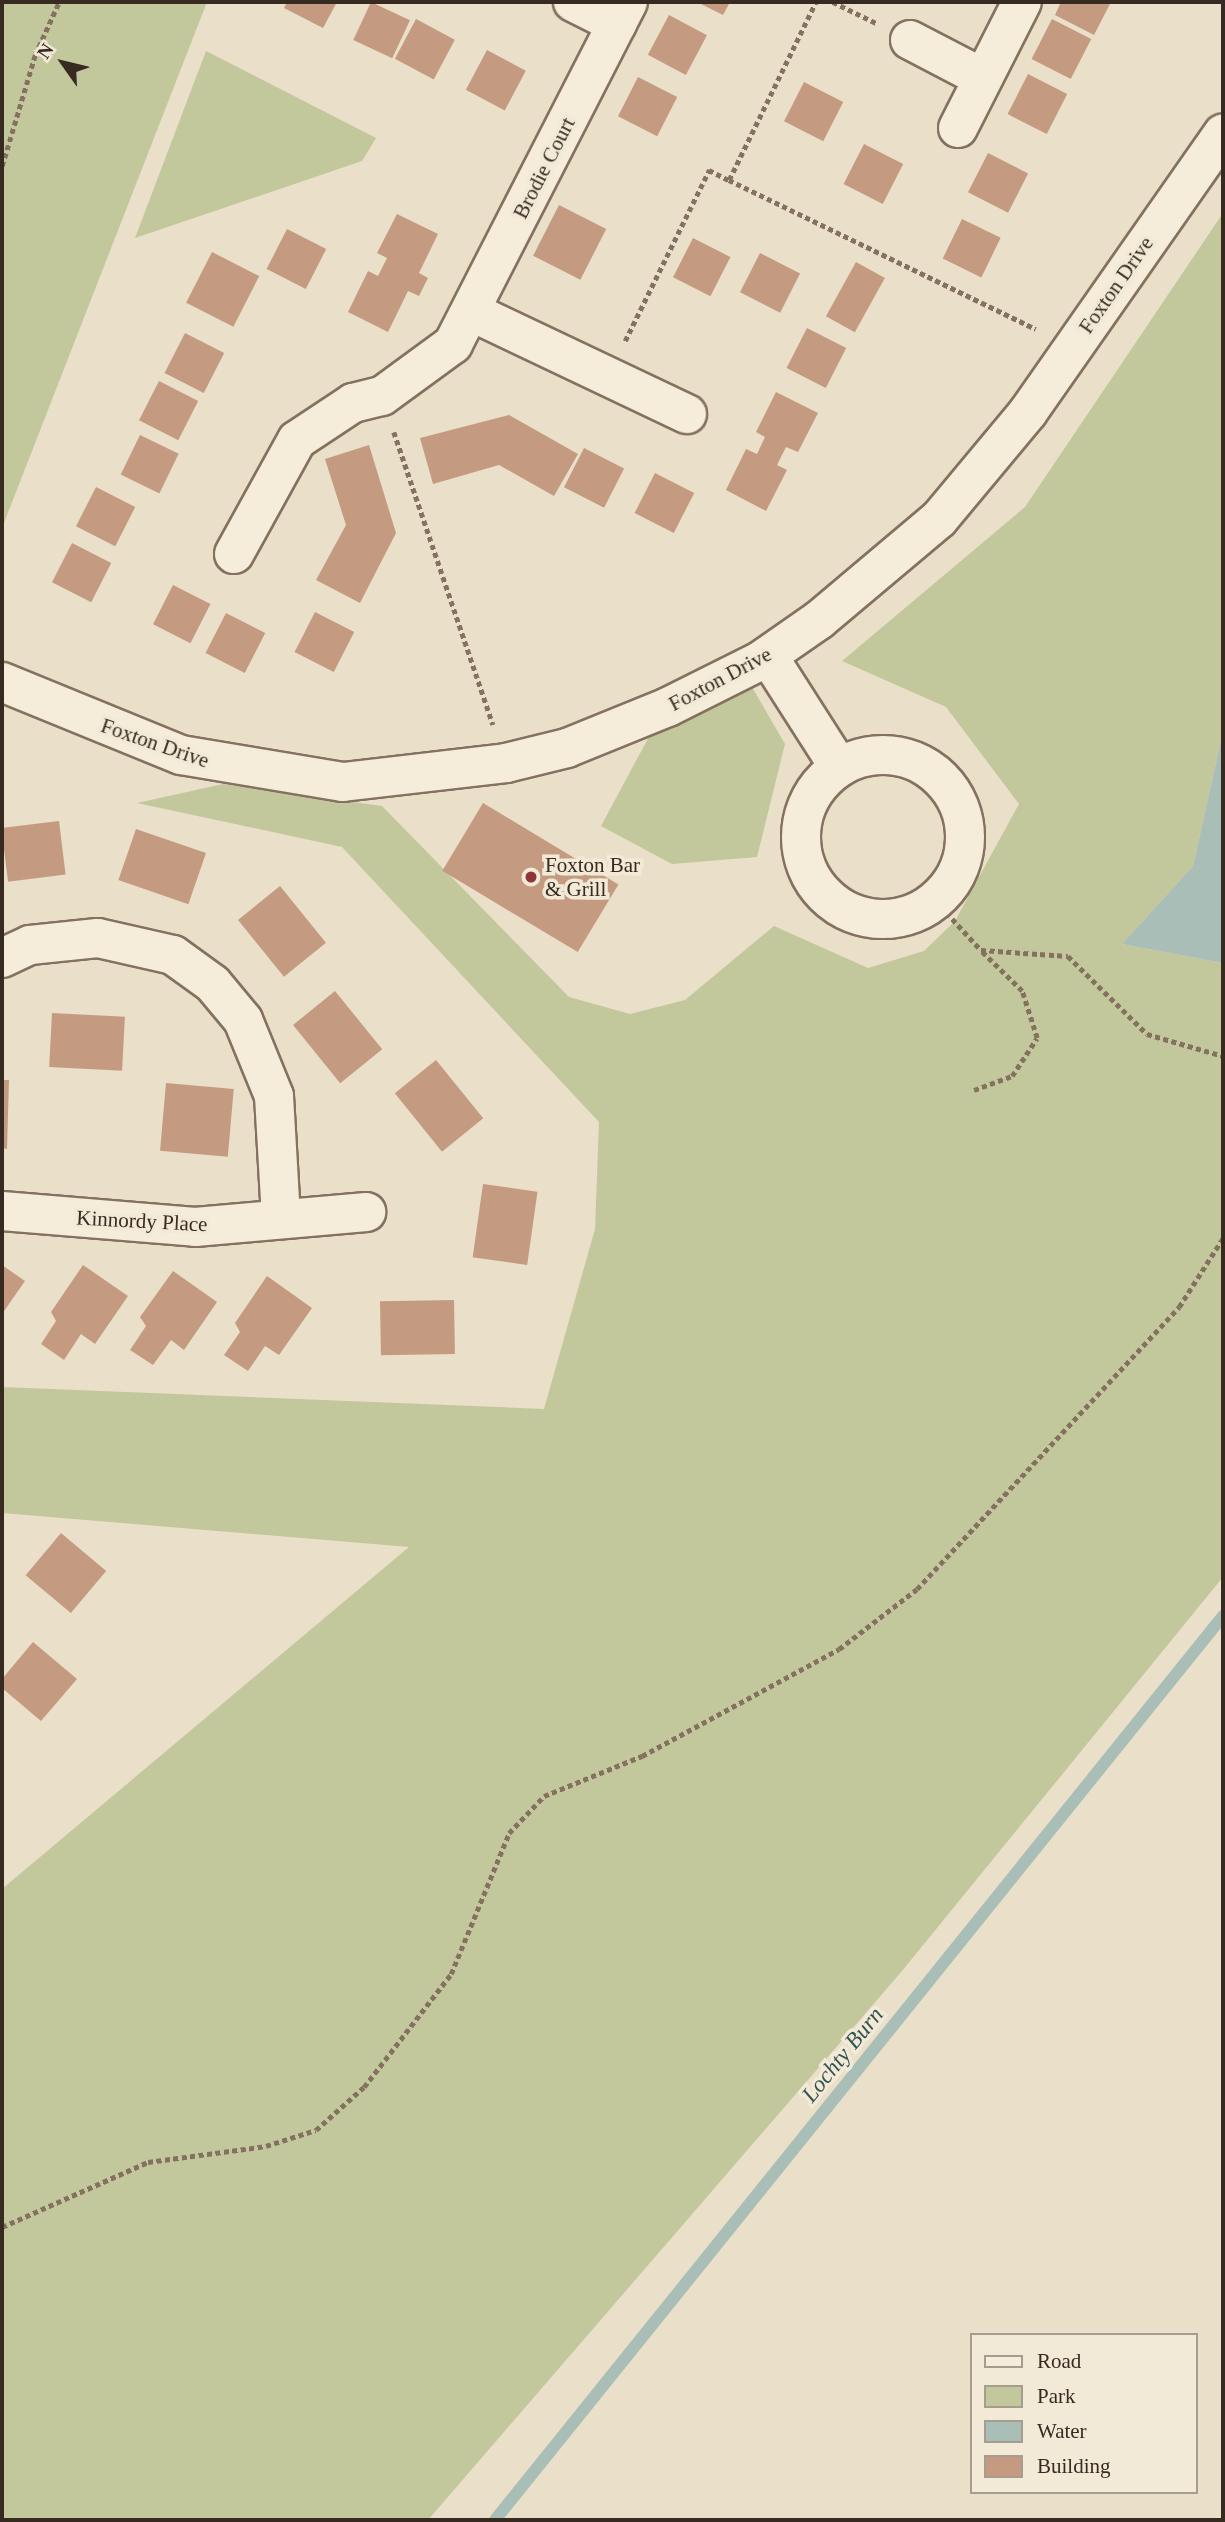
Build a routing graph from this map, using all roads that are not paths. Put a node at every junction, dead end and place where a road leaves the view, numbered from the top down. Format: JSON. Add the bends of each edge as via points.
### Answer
{"nodes":[{"id":1,"x":573,"y":2,"type":"edge"},
{"id":2,"x":1022,"y":2,"type":"edge"},
{"id":3,"x":623,"y":13,"type":"edge"},
{"id":4,"x":910,"y":40,"type":"road end"},
{"id":5,"x":983,"y":78,"type":"junction"},
{"id":6,"x":958,"y":128,"type":"dead end"},
{"id":7,"x":1223,"y":133,"type":"edge"},
{"id":8,"x":472,"y":312,"type":"junction"},
{"id":9,"x":687,"y":414,"type":"dead end"},
{"id":10,"x":234,"y":554,"type":"dead end"},
{"id":11,"x":768,"y":656,"type":"junction"},
{"id":12,"x":2,"y":682,"type":"edge"},
{"id":13,"x":839,"y":767,"type":"junction"},
{"id":14,"x":2,"y":958,"type":"edge"},
{"id":15,"x":2,"y":1211,"type":"edge"},
{"id":16,"x":366,"y":1212,"type":"dead end"},
{"id":17,"x":281,"y":1217,"type":"junction"}],
"edges":[{"from":1,"to":3,"type":"street","name":"Brodie Court"},
{"from":2,"to":5,"type":"street"},
{"from":3,"to":8,"type":"street","name":"Brodie Court"},
{"from":4,"to":5,"type":"street"},
{"from":5,"to":6,"type":"street"},
{"from":7,"to":11,"type":"street","name":"Foxton Drive","via":[[980,477],[939,519]]},
{"from":8,"to":9,"type":"street"},
{"from":8,"to":10,"type":"street","name":"Brodie Court","via":[[453,344],[383,396],[353,403],[297,440]]},
{"from":11,"to":12,"type":"street","name":"Foxton Drive","via":[[567,748],[506,763],[396,779],[287,778],[156,747]]},
{"from":11,"to":13,"type":"street"},
{"from":13,"to":13,"type":"street","via":[[804,812],[805,859],[821,892],[844,910],[871,918],[900,918],[936,900],[960,866],[965,841],[953,792],[913,760],[862,757]]},
{"from":14,"to":17,"type":"street","via":[[30,946],[98,938],[173,955],[214,984],[243,1020],[274,1096]]},
{"from":15,"to":17,"type":"street","name":"Kinnordy Place","via":[[195,1227]]},
{"from":16,"to":17,"type":"street","name":"Kinnordy Place"}]}
